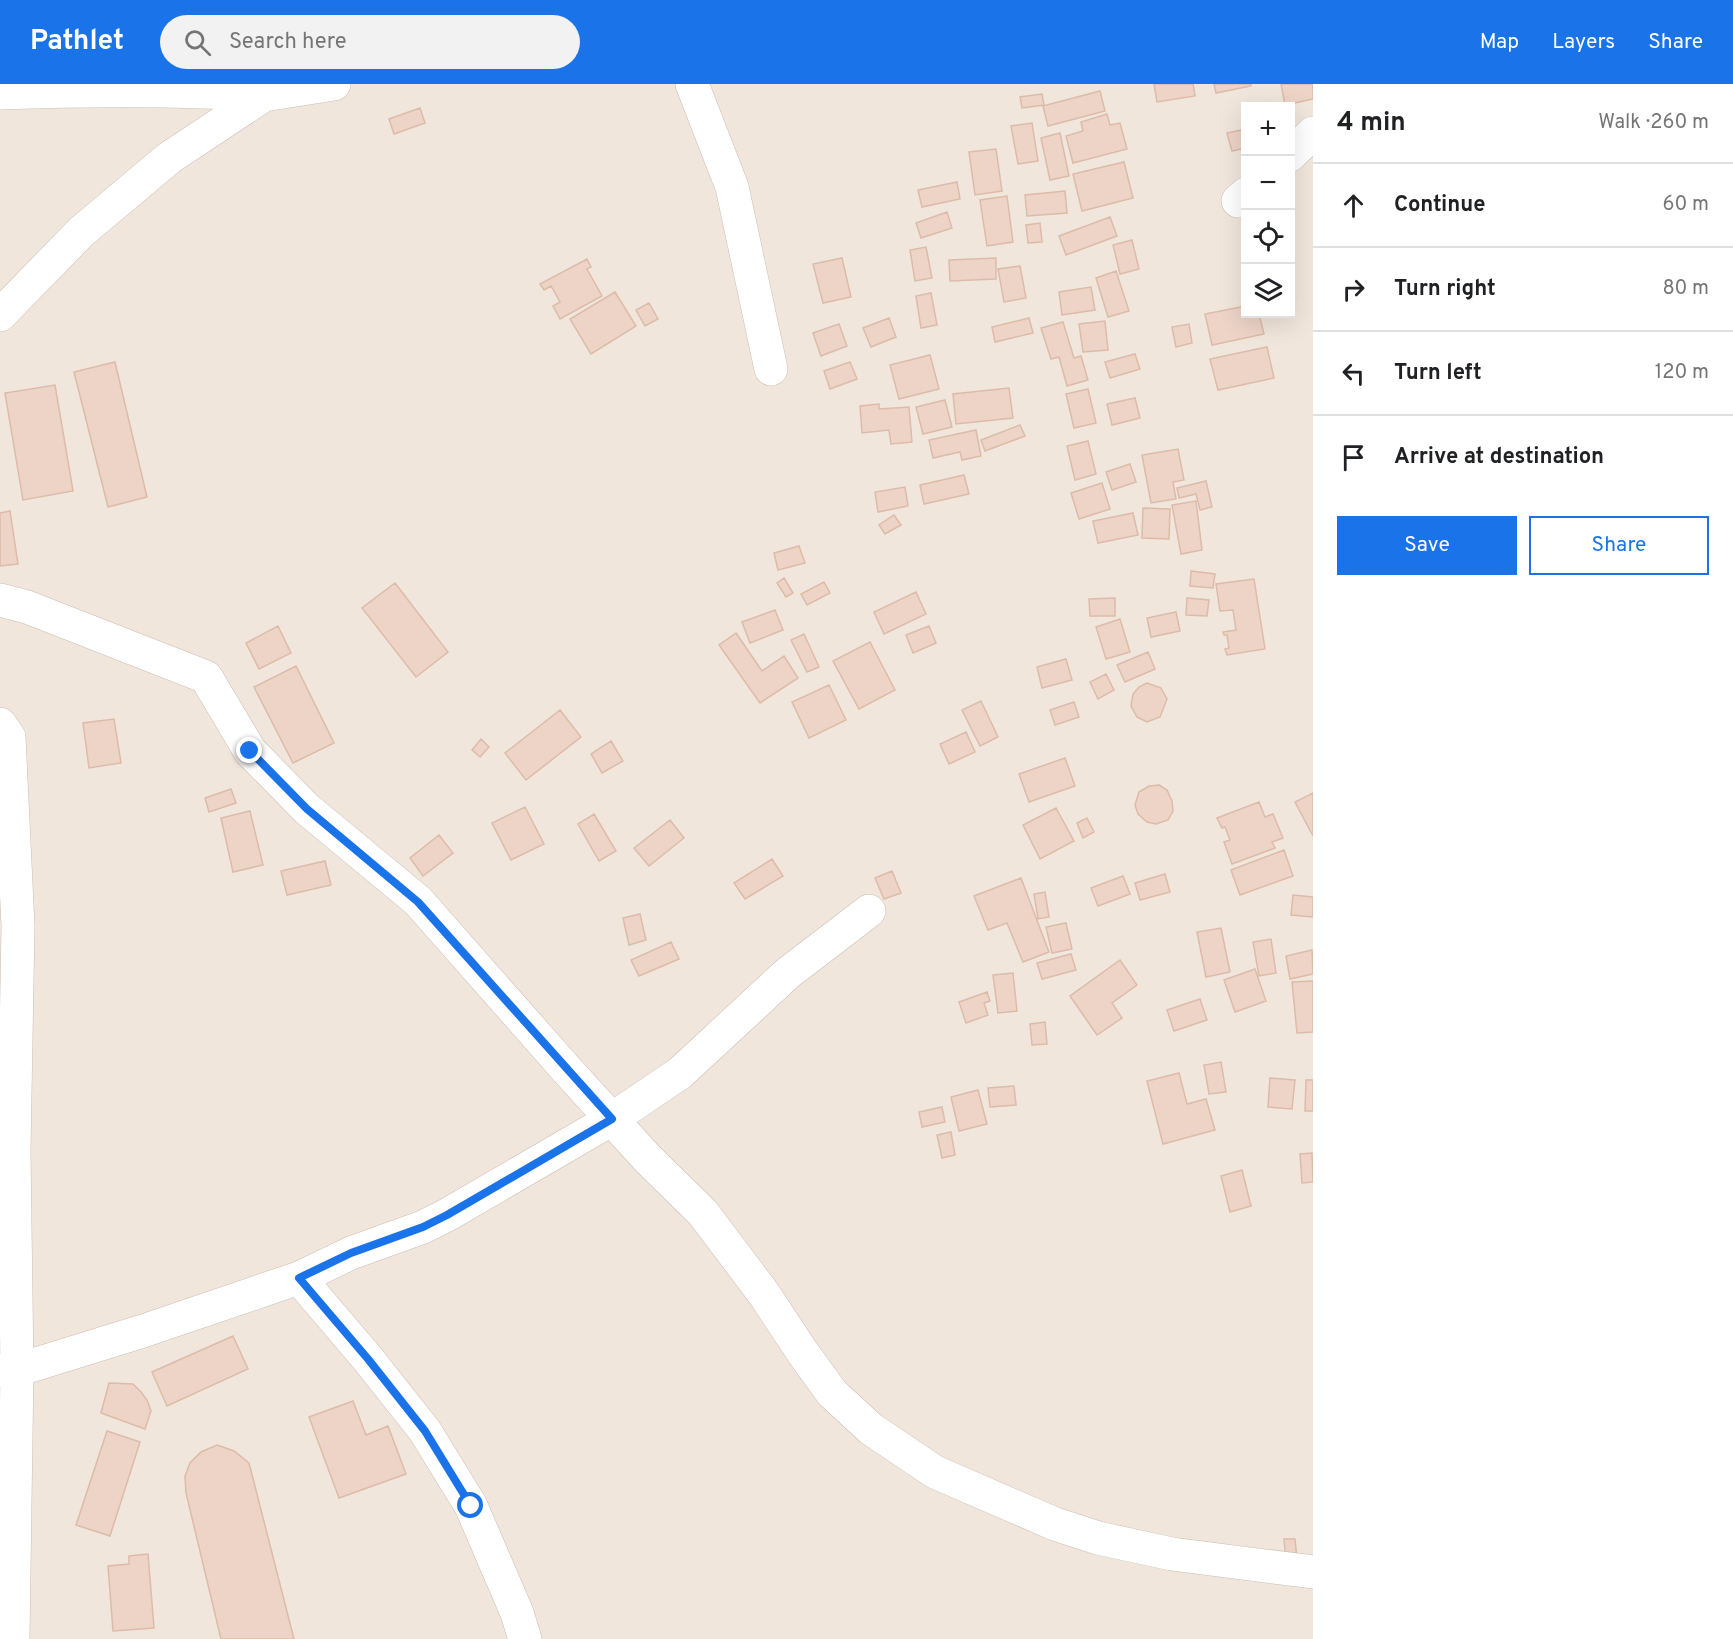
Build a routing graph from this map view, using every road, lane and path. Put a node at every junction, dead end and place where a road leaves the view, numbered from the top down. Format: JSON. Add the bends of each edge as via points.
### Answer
{"nodes":[{"id":1,"x":334,"y":84,"type":"edge"},
{"id":2,"x":692,"y":84,"type":"edge"},
{"id":3,"x":206,"y":88,"type":"edge"},
{"id":4,"x":0,"y":93,"type":"edge"},
{"id":5,"x":264,"y":95,"type":"junction"},
{"id":6,"x":1313,"y":133,"type":"edge"},
{"id":7,"x":1295,"y":150,"type":"edge"},
{"id":8,"x":0,"y":315,"type":"edge"},
{"id":9,"x":771,"y":369,"type":"dead end"},
{"id":10,"x":0,"y":600,"type":"edge"},
{"id":11,"x":0,"y":724,"type":"edge"},
{"id":12,"x":869,"y":911,"type":"dead end"},
{"id":13,"x":612,"y":1119,"type":"junction"},
{"id":14,"x":299,"y":1278,"type":"junction"},
{"id":15,"x":8,"y":1370,"type":"edge"},
{"id":16,"x":1313,"y":1572,"type":"edge"},
{"id":17,"x":13,"y":1639,"type":"edge"},
{"id":18,"x":525,"y":1639,"type":"edge"}],
"edges":[{"from":1,"to":5,"type":"street"},
{"from":2,"to":9,"type":"street","via":[[732,187]]},
{"from":3,"to":4,"type":"street"},
{"from":3,"to":5,"type":"street"},
{"from":5,"to":8,"type":"street","via":[[169,158],[81,232]]},
{"from":6,"to":7,"type":"street"},
{"from":10,"to":13,"type":"street","via":[[206,677],[250,751],[307,809],[418,902]]},
{"from":11,"to":15,"type":"street","via":[[9,736],[18,926]]},
{"from":12,"to":13,"type":"street","via":[[788,973],[680,1073]]},
{"from":13,"to":14,"type":"street","via":[[447,1215]]},
{"from":13,"to":16,"type":"street","via":[[703,1213],[832,1393],[871,1429],[935,1472],[1055,1524],[1098,1538],[1172,1554]]},
{"from":14,"to":15,"type":"street","via":[[143,1331]]},
{"from":14,"to":18,"type":"street","via":[[425,1431],[471,1506],[518,1613]]},
{"from":15,"to":17,"type":"street"}]}
